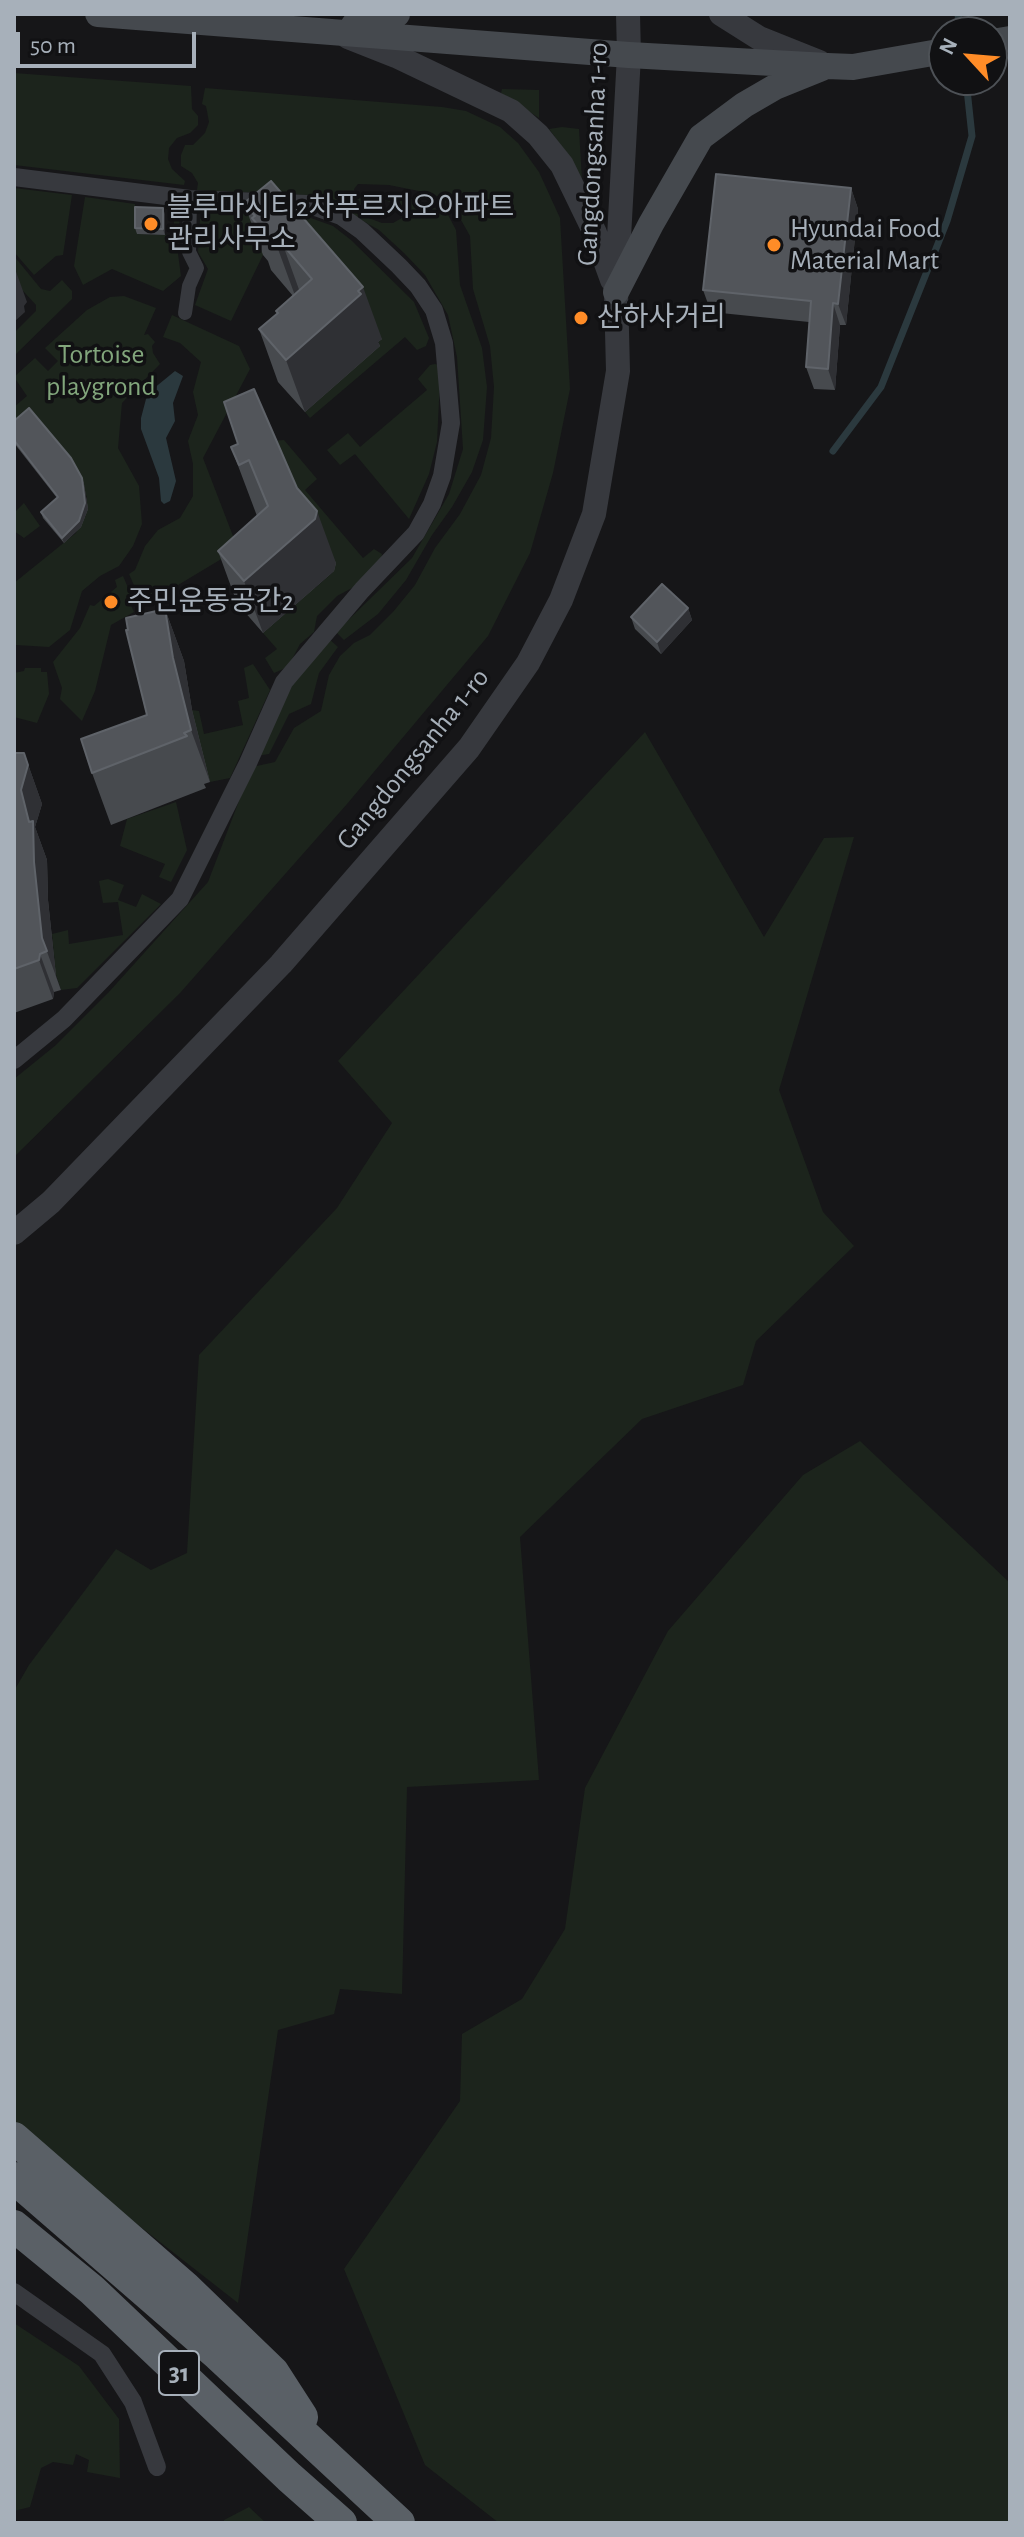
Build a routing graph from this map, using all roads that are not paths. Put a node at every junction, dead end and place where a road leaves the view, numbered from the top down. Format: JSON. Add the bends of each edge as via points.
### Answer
{"nodes":[{"id":1,"x":98,"y":14,"type":"edge"},
{"id":2,"x":397,"y":14,"type":"edge"},
{"id":3,"x":628,"y":14,"type":"edge"},
{"id":4,"x":721,"y":14,"type":"edge"},
{"id":5,"x":331,"y":30,"type":"junction"},
{"id":6,"x":928,"y":53,"type":"edge"},
{"id":7,"x":629,"y":55,"type":"junction"},
{"id":8,"x":840,"y":66,"type":"junction"},
{"id":9,"x":14,"y":177,"type":"edge"},
{"id":10,"x":190,"y":199,"type":"junction"},
{"id":11,"x":616,"y":292,"type":"junction"},
{"id":12,"x":185,"y":313,"type":"dead end"},
{"id":13,"x":14,"y":1060,"type":"edge"},
{"id":14,"x":14,"y":1233,"type":"edge"},
{"id":15,"x":14,"y":2138,"type":"edge"},
{"id":16,"x":14,"y":2178,"type":"edge"},
{"id":17,"x":14,"y":2226,"type":"edge"},
{"id":18,"x":14,"y":2245,"type":"edge"},
{"id":19,"x":92,"y":2290,"type":"junction"},
{"id":20,"x":14,"y":2292,"type":"edge"},
{"id":21,"x":327,"y":2457,"type":"junction"},
{"id":22,"x":157,"y":2467,"type":"dead end"},
{"id":23,"x":341,"y":2523,"type":"edge"},
{"id":24,"x":399,"y":2523,"type":"edge"}],
"edges":[{"from":1,"to":5,"type":"main road"},
{"from":2,"to":5,"type":"main road"},
{"from":3,"to":7,"type":"street","name":"Gangdongsanha 1-ro"},
{"from":4,"to":8,"type":"street","via":[[759,38]]},
{"from":5,"to":7,"type":"main road"},
{"from":5,"to":11,"type":"street","via":[[511,111],[538,135],[562,165]]},
{"from":6,"to":8,"type":"main road"},
{"from":7,"to":8,"type":"main road"},
{"from":7,"to":11,"type":"street","name":"Gangdongsanha 1-ro"},
{"from":8,"to":11,"type":"main road","via":[[775,87],[701,137]]},
{"from":9,"to":10,"type":"street"},
{"from":10,"to":12,"type":"street","via":[[189,252],[197,268]]},
{"from":10,"to":13,"type":"street","via":[[307,204],[341,216],[399,266],[434,310],[444,343],[449,448],[432,504],[416,533],[284,682],[180,899],[64,1019]]},
{"from":11,"to":14,"type":"street","name":"Gangdongsanha 1-ro","via":[[618,371],[594,514],[561,600],[528,663],[469,748],[281,964],[51,1202]]},
{"from":15,"to":21,"type":"highway","via":[[185,2287],[273,2372]]},
{"from":16,"to":21,"type":"highway"},
{"from":17,"to":19,"type":"highway","number":"31"},
{"from":18,"to":19,"type":"highway"},
{"from":19,"to":23,"type":"highway","number":"31"},
{"from":20,"to":22,"type":"street","via":[[102,2354],[133,2402]]},
{"from":21,"to":24,"type":"highway"}]}
